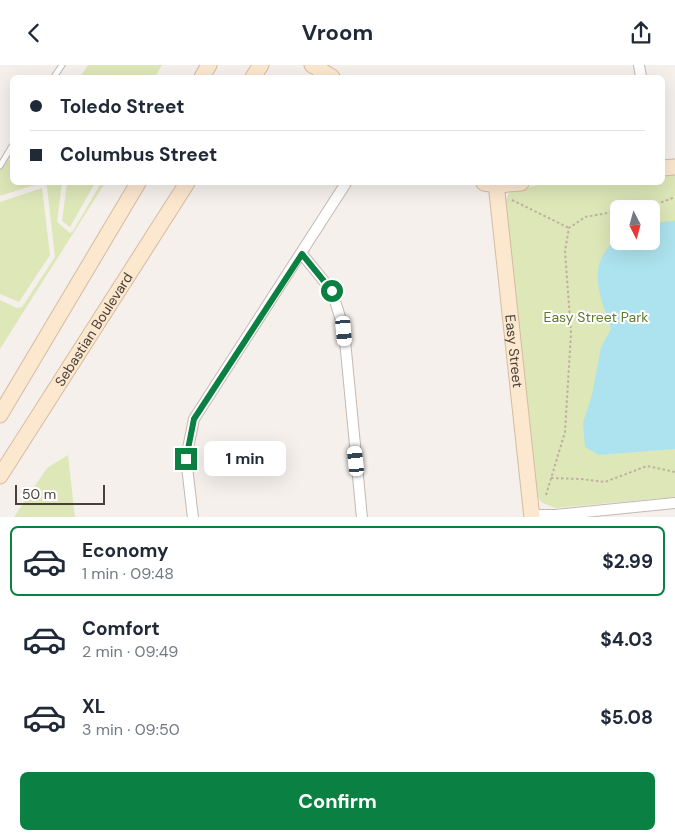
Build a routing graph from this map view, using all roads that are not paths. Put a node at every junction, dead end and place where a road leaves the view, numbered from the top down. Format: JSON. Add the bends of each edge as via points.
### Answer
{"nodes":[{"id":1,"x":312,"y":65,"type":"edge"},
{"id":2,"x":329,"y":75,"type":"edge"},
{"id":3,"x":10,"y":149,"type":"edge"},
{"id":4,"x":0,"y":166,"type":"edge"},
{"id":5,"x":137,"y":185,"type":"edge"},
{"id":6,"x":186,"y":185,"type":"edge"},
{"id":7,"x":345,"y":185,"type":"edge"},
{"id":8,"x":492,"y":185,"type":"edge"},
{"id":9,"x":302,"y":254,"type":"junction"},
{"id":10,"x":0,"y":415,"type":"edge"},
{"id":11,"x":0,"y":476,"type":"edge"},
{"id":12,"x":675,"y":503,"type":"edge"},
{"id":13,"x":532,"y":516,"type":"edge"},
{"id":14,"x":193,"y":517,"type":"edge"},
{"id":15,"x":362,"y":517,"type":"edge"}],
"edges":[{"from":1,"to":2,"type":"main road"},
{"from":3,"to":4,"type":"lane"},
{"from":5,"to":10,"type":"main road"},
{"from":6,"to":11,"type":"main road","name":"Sebastian Boulevard"},
{"from":7,"to":9,"type":"street"},
{"from":8,"to":13,"type":"main road","name":"Easy Street"},
{"from":9,"to":14,"type":"street","via":[[194,419],[186,459]]},
{"from":9,"to":15,"type":"street","via":[[332,291],[344,331]]},
{"from":12,"to":13,"type":"street"}]}
